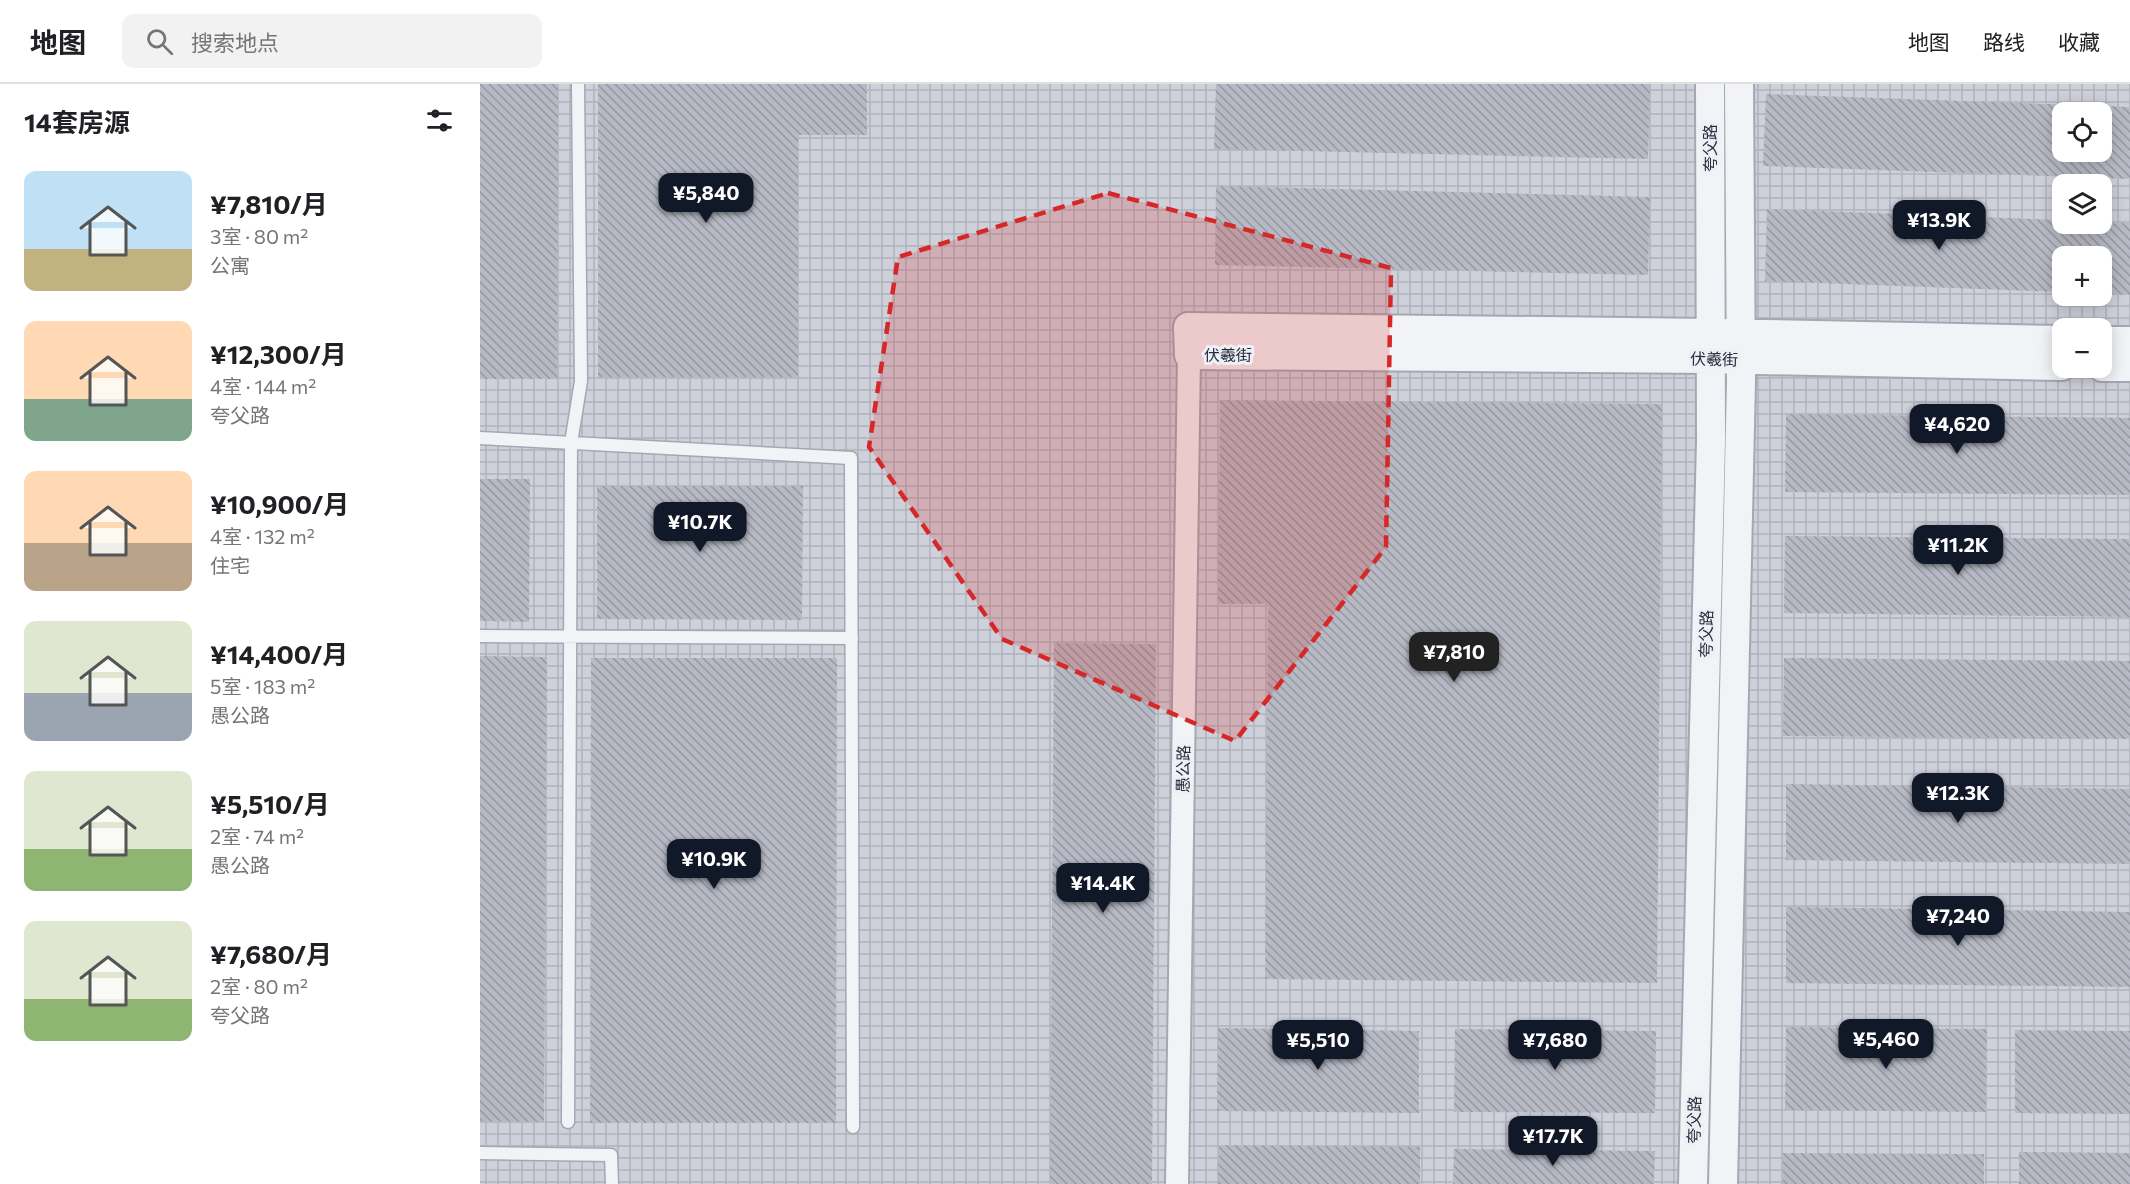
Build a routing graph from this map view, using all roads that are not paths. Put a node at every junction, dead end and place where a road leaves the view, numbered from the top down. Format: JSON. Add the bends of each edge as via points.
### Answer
{"nodes":[{"id":1,"x":578,"y":84,"type":"edge"},
{"id":2,"x":1710,"y":84,"type":"edge"},
{"id":3,"x":1739,"y":84,"type":"edge"},
{"id":4,"x":2052,"y":340,"type":"edge"},
{"id":5,"x":2112,"y":341,"type":"edge"},
{"id":6,"x":2130,"y":341,"type":"edge"},
{"id":7,"x":1711,"y":346,"type":"junction"},
{"id":8,"x":1741,"y":347,"type":"junction"},
{"id":9,"x":1189,"y":355,"type":"joint"},
{"id":10,"x":2052,"y":365,"type":"edge"},
{"id":11,"x":2112,"y":367,"type":"edge"},
{"id":12,"x":2130,"y":368,"type":"edge"},
{"id":13,"x":480,"y":438,"type":"edge"},
{"id":14,"x":571,"y":443,"type":"junction"},
{"id":15,"x":480,"y":636,"type":"edge"},
{"id":16,"x":570,"y":636,"type":"junction"},
{"id":17,"x":852,"y":638,"type":"junction"},
{"id":18,"x":568,"y":1122,"type":"dead end"},
{"id":19,"x":853,"y":1127,"type":"dead end"},
{"id":20,"x":480,"y":1153,"type":"edge"},
{"id":21,"x":612,"y":1184,"type":"edge"},
{"id":22,"x":1177,"y":1184,"type":"edge"},
{"id":23,"x":1693,"y":1184,"type":"edge"},
{"id":24,"x":1723,"y":1184,"type":"edge"}],
"edges":[{"from":1,"to":14,"type":"lane","via":[[581,381]]},
{"from":2,"to":7,"type":"street","name":"夸父路"},
{"from":3,"to":8,"type":"street","name":"夸父路"},
{"from":4,"to":8,"type":"street","name":"伏羲街"},
{"from":5,"to":6,"type":"street"},
{"from":7,"to":8,"type":"street","name":"伏羲街"},
{"from":7,"to":9,"type":"street","name":"伏羲街","via":[[1188,327]]},
{"from":7,"to":23,"type":"street","name":"夸父路"},
{"from":8,"to":10,"type":"street","name":"伏羲街"},
{"from":8,"to":24,"type":"street","name":"夸父路"},
{"from":9,"to":22,"type":"street","name":"愚公路"},
{"from":11,"to":12,"type":"street"},
{"from":13,"to":14,"type":"lane"},
{"from":14,"to":16,"type":"lane"},
{"from":14,"to":17,"type":"lane","via":[[851,459]]},
{"from":15,"to":16,"type":"lane"},
{"from":16,"to":17,"type":"lane"},
{"from":16,"to":18,"type":"lane"},
{"from":17,"to":19,"type":"lane"},
{"from":20,"to":21,"type":"lane","via":[[611,1155]]}]}
